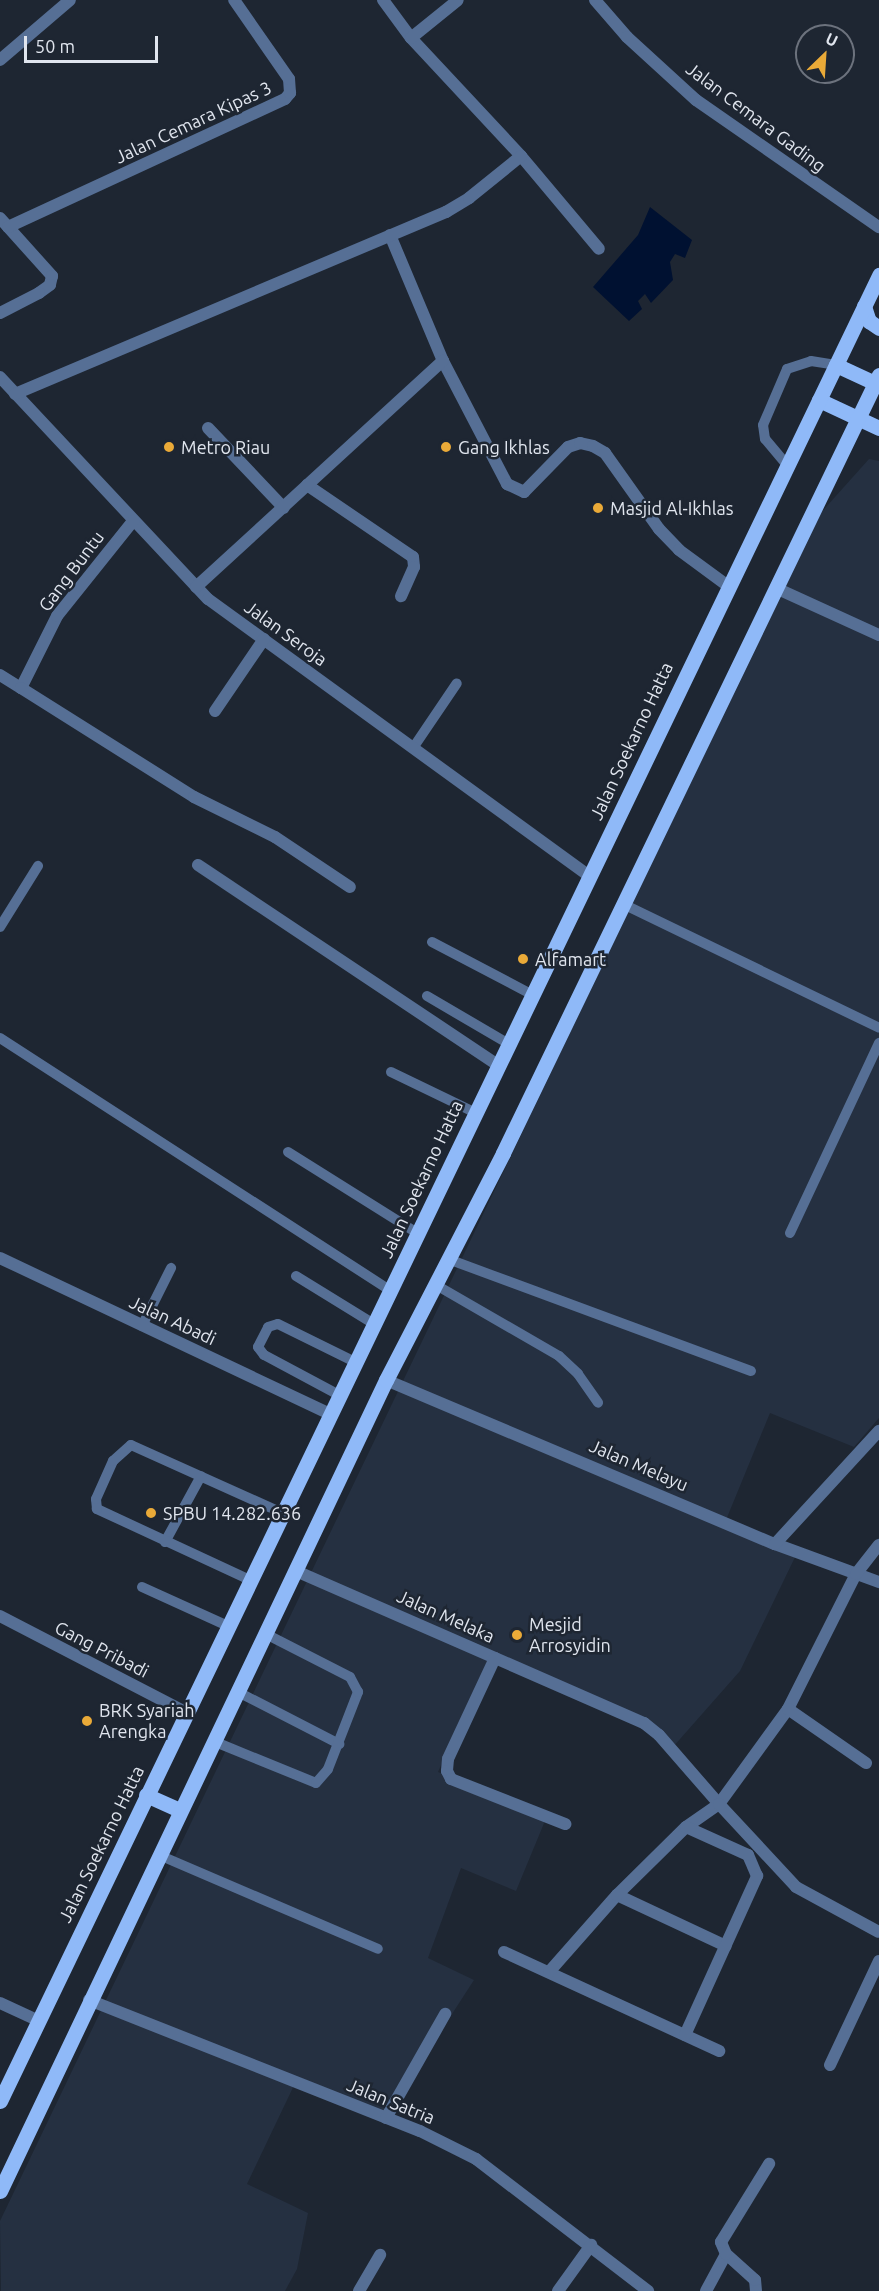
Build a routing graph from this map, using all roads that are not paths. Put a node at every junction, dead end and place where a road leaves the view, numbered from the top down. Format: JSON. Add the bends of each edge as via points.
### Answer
{"nodes":[{"id":1,"x":70,"y":0,"type":"edge"},
{"id":2,"x":234,"y":0,"type":"edge"},
{"id":3,"x":383,"y":0,"type":"edge"},
{"id":4,"x":458,"y":0,"type":"edge"},
{"id":5,"x":595,"y":0,"type":"edge"},
{"id":6,"x":411,"y":38,"type":"junction"},
{"id":7,"x":0,"y":60,"type":"edge"},
{"id":8,"x":521,"y":156,"type":"junction"},
{"id":9,"x":4,"y":223,"type":"edge"},
{"id":10,"x":879,"y":227,"type":"edge"},
{"id":11,"x":390,"y":235,"type":"junction"},
{"id":12,"x":599,"y":249,"type":"dead end"},
{"id":13,"x":879,"y":275,"type":"edge"},
{"id":14,"x":864,"y":306,"type":"junction"},
{"id":15,"x":0,"y":313,"type":"edge"},
{"id":16,"x":879,"y":328,"type":"edge"},
{"id":17,"x":443,"y":362,"type":"junction"},
{"id":18,"x":836,"y":365,"type":"junction"},
{"id":19,"x":0,"y":377,"type":"edge"},
{"id":20,"x":878,"y":381,"type":"edge"},
{"id":21,"x":15,"y":394,"type":"junction"},
{"id":22,"x":819,"y":400,"type":"junction"},
{"id":23,"x":859,"y":419,"type":"junction"},
{"id":24,"x":208,"y":428,"type":"dead end"},
{"id":25,"x":879,"y":428,"type":"edge"},
{"id":26,"x":787,"y":465,"type":"junction"},
{"id":27,"x":307,"y":485,"type":"junction"},
{"id":28,"x":284,"y":508,"type":"junction"},
{"id":29,"x":133,"y":521,"type":"junction"},
{"id":30,"x":728,"y":586,"type":"junction"},
{"id":31,"x":196,"y":587,"type":"junction"},
{"id":32,"x":778,"y":588,"type":"junction"},
{"id":33,"x":401,"y":596,"type":"dead end"},
{"id":34,"x":879,"y":636,"type":"edge"},
{"id":35,"x":264,"y":639,"type":"junction"},
{"id":36,"x":0,"y":675,"type":"edge"},
{"id":37,"x":457,"y":683,"type":"dead end"},
{"id":38,"x":21,"y":688,"type":"junction"},
{"id":39,"x":215,"y":711,"type":"dead end"},
{"id":40,"x":413,"y":748,"type":"junction"},
{"id":41,"x":198,"y":865,"type":"dead end"},
{"id":42,"x":38,"y":867,"type":"dead end"},
{"id":43,"x":589,"y":876,"type":"junction"},
{"id":44,"x":350,"y":887,"type":"dead end"},
{"id":45,"x":623,"y":904,"type":"junction"},
{"id":46,"x":0,"y":927,"type":"edge"},
{"id":47,"x":432,"y":942,"type":"dead end"},
{"id":48,"x":531,"y":994,"type":"junction"},
{"id":49,"x":427,"y":996,"type":"dead end"},
{"id":50,"x":879,"y":1028,"type":"edge"},
{"id":51,"x":0,"y":1038,"type":"edge"},
{"id":52,"x":879,"y":1043,"type":"edge"},
{"id":53,"x":507,"y":1044,"type":"junction"},
{"id":54,"x":496,"y":1064,"type":"junction"},
{"id":55,"x":391,"y":1072,"type":"dead end"},
{"id":56,"x":474,"y":1112,"type":"junction"},
{"id":57,"x":288,"y":1152,"type":"dead end"},
{"id":58,"x":417,"y":1233,"type":"junction"},
{"id":59,"x":790,"y":1233,"type":"dead end"},
{"id":60,"x":0,"y":1258,"type":"edge"},
{"id":61,"x":448,"y":1259,"type":"junction"},
{"id":62,"x":171,"y":1268,"type":"dead end"},
{"id":63,"x":296,"y":1276,"type":"dead end"},
{"id":64,"x":436,"y":1285,"type":"junction"},
{"id":65,"x":391,"y":1291,"type":"junction"},
{"id":66,"x":374,"y":1324,"type":"junction"},
{"id":67,"x":142,"y":1326,"type":"junction"},
{"id":68,"x":355,"y":1362,"type":"junction"},
{"id":69,"x":751,"y":1371,"type":"dead end"},
{"id":70,"x":386,"y":1380,"type":"junction"},
{"id":71,"x":339,"y":1395,"type":"junction"},
{"id":72,"x":598,"y":1402,"type":"dead end"},
{"id":73,"x":330,"y":1414,"type":"junction"},
{"id":74,"x":879,"y":1431,"type":"edge"},
{"id":75,"x":201,"y":1476,"type":"junction"},
{"id":76,"x":282,"y":1513,"type":"junction"},
{"id":77,"x":165,"y":1542,"type":"junction"},
{"id":78,"x":775,"y":1544,"type":"junction"},
{"id":79,"x":879,"y":1545,"type":"edge"},
{"id":80,"x":296,"y":1570,"type":"junction"},
{"id":81,"x":856,"y":1574,"type":"junction"},
{"id":82,"x":250,"y":1580,"type":"junction"},
{"id":83,"x":879,"y":1582,"type":"edge"},
{"id":84,"x":142,"y":1587,"type":"dead end"},
{"id":85,"x":0,"y":1616,"type":"edge"},
{"id":86,"x":228,"y":1626,"type":"junction"},
{"id":87,"x":266,"y":1634,"type":"junction"},
{"id":88,"x":495,"y":1658,"type":"junction"},
{"id":89,"x":238,"y":1692,"type":"junction"},
{"id":90,"x":788,"y":1710,"type":"junction"},
{"id":91,"x":187,"y":1713,"type":"junction"},
{"id":92,"x":213,"y":1741,"type":"junction"},
{"id":93,"x":339,"y":1743,"type":"junction"},
{"id":94,"x":866,"y":1762,"type":"dead end"},
{"id":95,"x":146,"y":1795,"type":"junction"},
{"id":96,"x":719,"y":1804,"type":"junction"},
{"id":97,"x":180,"y":1810,"type":"junction"},
{"id":98,"x":565,"y":1824,"type":"dead end"},
{"id":99,"x":686,"y":1827,"type":"junction"},
{"id":100,"x":159,"y":1855,"type":"junction"},
{"id":101,"x":617,"y":1895,"type":"junction"},
{"id":102,"x":879,"y":1932,"type":"edge"},
{"id":103,"x":726,"y":1946,"type":"junction"},
{"id":104,"x":378,"y":1948,"type":"dead end"},
{"id":105,"x":504,"y":1952,"type":"dead end"},
{"id":106,"x":879,"y":1961,"type":"edge"},
{"id":107,"x":549,"y":1971,"type":"junction"},
{"id":108,"x":89,"y":2000,"type":"junction"},
{"id":109,"x":0,"y":2003,"type":"edge"},
{"id":110,"x":445,"y":2013,"type":"dead end"},
{"id":111,"x":37,"y":2020,"type":"junction"},
{"id":112,"x":685,"y":2036,"type":"junction"},
{"id":113,"x":719,"y":2051,"type":"dead end"},
{"id":114,"x":830,"y":2065,"type":"dead end"},
{"id":115,"x":0,"y":2101,"type":"edge"},
{"id":116,"x":386,"y":2118,"type":"junction"},
{"id":117,"x":769,"y":2164,"type":"dead end"},
{"id":118,"x":0,"y":2191,"type":"edge"},
{"id":119,"x":591,"y":2245,"type":"junction"},
{"id":120,"x":726,"y":2254,"type":"junction"},
{"id":121,"x":380,"y":2255,"type":"dead end"},
{"id":122,"x":359,"y":2291,"type":"edge"},
{"id":123,"x":558,"y":2291,"type":"edge"},
{"id":124,"x":648,"y":2291,"type":"edge"},
{"id":125,"x":706,"y":2291,"type":"edge"},
{"id":126,"x":756,"y":2291,"type":"edge"}],
"edges":[{"from":1,"to":7,"type":"street"},
{"from":2,"to":9,"type":"street","name":"Jalan Cemara Kipas 3","via":[[289,79],[290,93],[285,99]]},
{"from":3,"to":6,"type":"street"},
{"from":4,"to":6,"type":"street"},
{"from":5,"to":10,"type":"street","name":"Jalan Cemara Gading","via":[[627,37],[696,100]]},
{"from":6,"to":8,"type":"street"},
{"from":8,"to":11,"type":"street","via":[[469,198]]},
{"from":8,"to":12,"type":"street"},
{"from":9,"to":15,"type":"street","name":"Jalan Cemara Kipas 3","via":[[49,269],[52,280],[39,294]]},
{"from":11,"to":17,"type":"street"},
{"from":11,"to":21,"type":"street"},
{"from":13,"to":14,"type":"main road","name":"Jalan Soekarno Hatta"},
{"from":14,"to":16,"type":"main road","via":[[869,321]]},
{"from":14,"to":18,"type":"main road","name":"Jalan Soekarno Hatta"},
{"from":17,"to":27,"type":"street"},
{"from":17,"to":30,"type":"street","via":[[512,488],[518,492],[530,489],[568,447],[580,443],[593,446],[605,453],[659,529],[679,550]]},
{"from":18,"to":20,"type":"main road"},
{"from":18,"to":22,"type":"main road","name":"Jalan Soekarno Hatta"},
{"from":18,"to":26,"type":"lane","via":[[811,361],[787,369],[763,425],[765,439]]},
{"from":19,"to":21,"type":"street","name":"Jalan Seroja"},
{"from":20,"to":23,"type":"main road"},
{"from":21,"to":29,"type":"street","name":"Jalan Seroja"},
{"from":22,"to":23,"type":"main road"},
{"from":22,"to":26,"type":"main road","name":"Jalan Soekarno Hatta"},
{"from":23,"to":25,"type":"main road"},
{"from":23,"to":32,"type":"main road"},
{"from":24,"to":28,"type":"street"},
{"from":26,"to":30,"type":"main road","name":"Jalan Soekarno Hatta"},
{"from":27,"to":28,"type":"street"},
{"from":27,"to":33,"type":"street","via":[[412,557],[414,567]]},
{"from":28,"to":31,"type":"street"},
{"from":29,"to":31,"type":"street","name":"Jalan Seroja"},
{"from":29,"to":38,"type":"street","name":"Gang Buntu","via":[[57,616]]},
{"from":30,"to":43,"type":"main road","name":"Jalan Soekarno Hatta"},
{"from":31,"to":35,"type":"street","name":"Jalan Seroja"},
{"from":32,"to":34,"type":"street"},
{"from":32,"to":45,"type":"main road"},
{"from":35,"to":39,"type":"street"},
{"from":35,"to":40,"type":"street","name":"Jalan Seroja"},
{"from":36,"to":38,"type":"street"},
{"from":37,"to":40,"type":"lane"},
{"from":38,"to":44,"type":"street","via":[[194,797],[275,837]]},
{"from":40,"to":43,"type":"street","name":"Jalan Seroja"},
{"from":41,"to":54,"type":"street"},
{"from":42,"to":46,"type":"lane"},
{"from":43,"to":48,"type":"main road","name":"Jalan Soekarno Hatta"},
{"from":45,"to":50,"type":"lane"},
{"from":45,"to":61,"type":"main road"},
{"from":47,"to":48,"type":"lane"},
{"from":48,"to":53,"type":"main road","name":"Jalan Soekarno Hatta"},
{"from":49,"to":53,"type":"lane"},
{"from":51,"to":65,"type":"lane"},
{"from":52,"to":59,"type":"lane"},
{"from":53,"to":54,"type":"main road","name":"Jalan Soekarno Hatta"},
{"from":54,"to":56,"type":"main road","name":"Jalan Soekarno Hatta"},
{"from":55,"to":56,"type":"lane"},
{"from":56,"to":58,"type":"main road","name":"Jalan Soekarno Hatta"},
{"from":57,"to":58,"type":"lane"},
{"from":58,"to":65,"type":"main road","name":"Jalan Soekarno Hatta"},
{"from":60,"to":67,"type":"street","name":"Jalan Abadi"},
{"from":61,"to":64,"type":"main road"},
{"from":61,"to":69,"type":"lane"},
{"from":62,"to":67,"type":"lane"},
{"from":63,"to":66,"type":"lane"},
{"from":64,"to":70,"type":"main road"},
{"from":64,"to":72,"type":"lane","via":[[559,1356]]},
{"from":65,"to":66,"type":"main road","name":"Jalan Soekarno Hatta"},
{"from":66,"to":68,"type":"main road","name":"Jalan Soekarno Hatta"},
{"from":67,"to":73,"type":"street","name":"Jalan Abadi"},
{"from":68,"to":71,"type":"main road","name":"Jalan Soekarno Hatta"},
{"from":68,"to":71,"type":"lane","via":[[278,1324],[268,1327],[258,1347],[264,1355]]},
{"from":70,"to":78,"type":"street","name":"Jalan Melayu"},
{"from":70,"to":80,"type":"main road"},
{"from":71,"to":73,"type":"main road","name":"Jalan Soekarno Hatta"},
{"from":73,"to":76,"type":"main road","name":"Jalan Soekarno Hatta"},
{"from":74,"to":78,"type":"street"},
{"from":75,"to":76,"type":"lane"},
{"from":75,"to":77,"type":"lane"},
{"from":75,"to":77,"type":"lane","via":[[131,1445],[113,1461],[96,1499],[97,1509]]},
{"from":76,"to":82,"type":"main road","name":"Jalan Soekarno Hatta"},
{"from":77,"to":82,"type":"lane"},
{"from":78,"to":81,"type":"street","name":"Jalan Melayu"},
{"from":79,"to":81,"type":"street"},
{"from":80,"to":87,"type":"main road"},
{"from":80,"to":88,"type":"street","name":"Jalan Melaka"},
{"from":81,"to":83,"type":"street","name":"Jalan Melayu"},
{"from":81,"to":90,"type":"street"},
{"from":82,"to":86,"type":"main road","name":"Jalan Soekarno Hatta"},
{"from":84,"to":86,"type":"lane"},
{"from":85,"to":91,"type":"street","name":"Gang Pribadi"},
{"from":86,"to":91,"type":"main road","name":"Jalan Soekarno Hatta"},
{"from":87,"to":89,"type":"main road"},
{"from":87,"to":93,"type":"lane","via":[[354,1682],[358,1701]]},
{"from":88,"to":96,"type":"street","name":"Jalan Melaka","via":[[644,1723]]},
{"from":88,"to":98,"type":"street","via":[[448,1759],[447,1771],[451,1779]]},
{"from":89,"to":92,"type":"main road"},
{"from":89,"to":93,"type":"lane"},
{"from":90,"to":94,"type":"street"},
{"from":90,"to":96,"type":"street"},
{"from":91,"to":95,"type":"main road","name":"Jalan Soekarno Hatta"},
{"from":92,"to":93,"type":"lane","via":[[316,1783],[323,1779]]},
{"from":92,"to":97,"type":"main road"},
{"from":95,"to":97,"type":"main road"},
{"from":95,"to":111,"type":"main road","name":"Jalan Soekarno Hatta"},
{"from":96,"to":99,"type":"street"},
{"from":96,"to":102,"type":"street","name":"Jalan Melaka","via":[[796,1887]]},
{"from":97,"to":100,"type":"main road"},
{"from":99,"to":101,"type":"street"},
{"from":99,"to":103,"type":"street","via":[[748,1855],[757,1869],[756,1884]]},
{"from":100,"to":104,"type":"lane"},
{"from":100,"to":108,"type":"main road"},
{"from":101,"to":103,"type":"street"},
{"from":101,"to":107,"type":"street"},
{"from":103,"to":112,"type":"street"},
{"from":105,"to":107,"type":"street"},
{"from":106,"to":114,"type":"street"},
{"from":107,"to":112,"type":"street"},
{"from":108,"to":116,"type":"street","name":"Jalan Satria"},
{"from":108,"to":118,"type":"main road"},
{"from":109,"to":111,"type":"street"},
{"from":110,"to":116,"type":"street"},
{"from":111,"to":115,"type":"main road","name":"Jalan Soekarno Hatta"},
{"from":112,"to":113,"type":"street"},
{"from":116,"to":119,"type":"street","name":"Jalan Satria","via":[[476,2159]]},
{"from":117,"to":120,"type":"street","via":[[721,2242]]},
{"from":119,"to":123,"type":"street"},
{"from":119,"to":124,"type":"street","name":"Jalan Satria"},
{"from":120,"to":125,"type":"street"},
{"from":120,"to":126,"type":"street","via":[[751,2275]]},
{"from":121,"to":122,"type":"street"}]}
